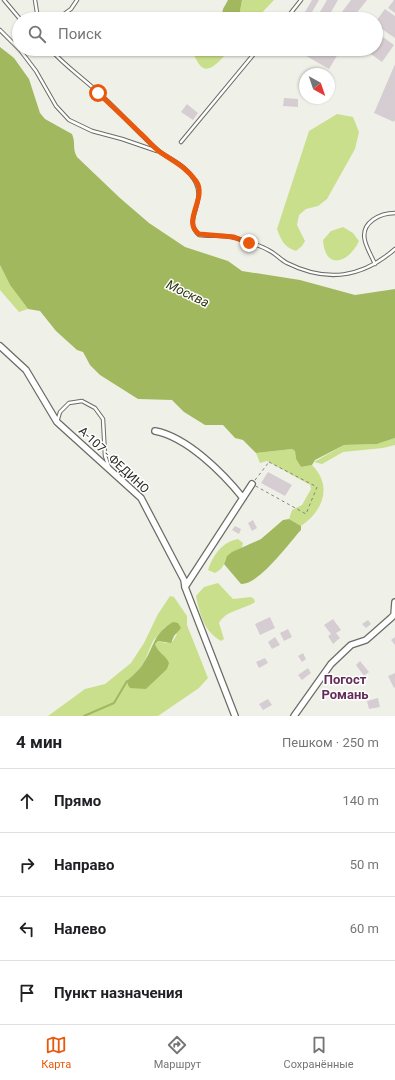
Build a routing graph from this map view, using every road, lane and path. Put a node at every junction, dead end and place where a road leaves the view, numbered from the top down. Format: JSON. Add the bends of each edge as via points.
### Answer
{"nodes":[{"id":1,"x":4,"y":0,"type":"edge"},
{"id":2,"x":35,"y":0,"type":"edge"},
{"id":3,"x":77,"y":0,"type":"edge"},
{"id":4,"x":301,"y":0,"type":"edge"},
{"id":5,"x":14,"y":12,"type":"edge"},
{"id":6,"x":37,"y":12,"type":"edge"},
{"id":7,"x":67,"y":12,"type":"edge"},
{"id":8,"x":292,"y":12,"type":"edge"},
{"id":9,"x":0,"y":30,"type":"edge"},
{"id":10,"x":12,"y":42,"type":"edge"},
{"id":11,"x":24,"y":56,"type":"edge"},
{"id":12,"x":57,"y":56,"type":"edge"},
{"id":13,"x":252,"y":56,"type":"edge"},
{"id":14,"x":181,"y":142,"type":"dead end"},
{"id":15,"x":160,"y":152,"type":"junction"},
{"id":16,"x":395,"y":213,"type":"edge"},
{"id":17,"x":395,"y":250,"type":"edge"},
{"id":18,"x":375,"y":264,"type":"junction"},
{"id":19,"x":0,"y":347,"type":"edge"},
{"id":20,"x":57,"y":422,"type":"junction"},
{"id":21,"x":155,"y":431,"type":"dead end"},
{"id":22,"x":109,"y":470,"type":"junction"},
{"id":23,"x":252,"y":484,"type":"junction"},
{"id":24,"x":243,"y":498,"type":"junction"},
{"id":25,"x":185,"y":587,"type":"junction"},
{"id":26,"x":395,"y":602,"type":"edge"},
{"id":27,"x":235,"y":716,"type":"edge"},
{"id":28,"x":294,"y":716,"type":"edge"}],
"edges":[{"from":1,"to":5,"type":"lane"},
{"from":2,"to":6,"type":"lane"},
{"from":3,"to":7,"type":"lane"},
{"from":4,"to":8,"type":"lane"},
{"from":9,"to":10,"type":"lane"},
{"from":11,"to":15,"type":"lane","via":[[56,106],[69,120],[92,131]]},
{"from":12,"to":15,"type":"lane"},
{"from":13,"to":14,"type":"lane"},
{"from":15,"to":18,"type":"lane","via":[[175,160],[197,182],[199,198],[192,224],[194,231],[199,234],[234,237],[269,250],[287,263],[308,272],[334,276]]},
{"from":16,"to":18,"type":"lane","via":[[380,214],[371,221],[366,230],[364,239]]},
{"from":17,"to":18,"type":"lane"},
{"from":19,"to":20,"type":"street","name":"А-107 - ФЕДИНО","via":[[26,370]]},
{"from":20,"to":22,"type":"street","name":"А-107 - ФЕДИНО"},
{"from":20,"to":22,"type":"lane","via":[[60,412],[69,403],[82,401],[95,408],[103,419],[105,456]]},
{"from":21,"to":24,"type":"street","via":[[167,433],[184,442],[224,476]]},
{"from":22,"to":25,"type":"street","name":"А-107 - ФЕДИНО","via":[[141,498],[184,580]]},
{"from":23,"to":23,"type":"path","via":[[306,514],[317,487],[269,462]]},
{"from":23,"to":24,"type":"street"},
{"from":24,"to":25,"type":"street"},
{"from":25,"to":27,"type":"street","name":"А-107 - ФЕДИНО"},
{"from":26,"to":28,"type":"street","via":[[394,615],[366,640],[352,645],[331,664]]}]}
